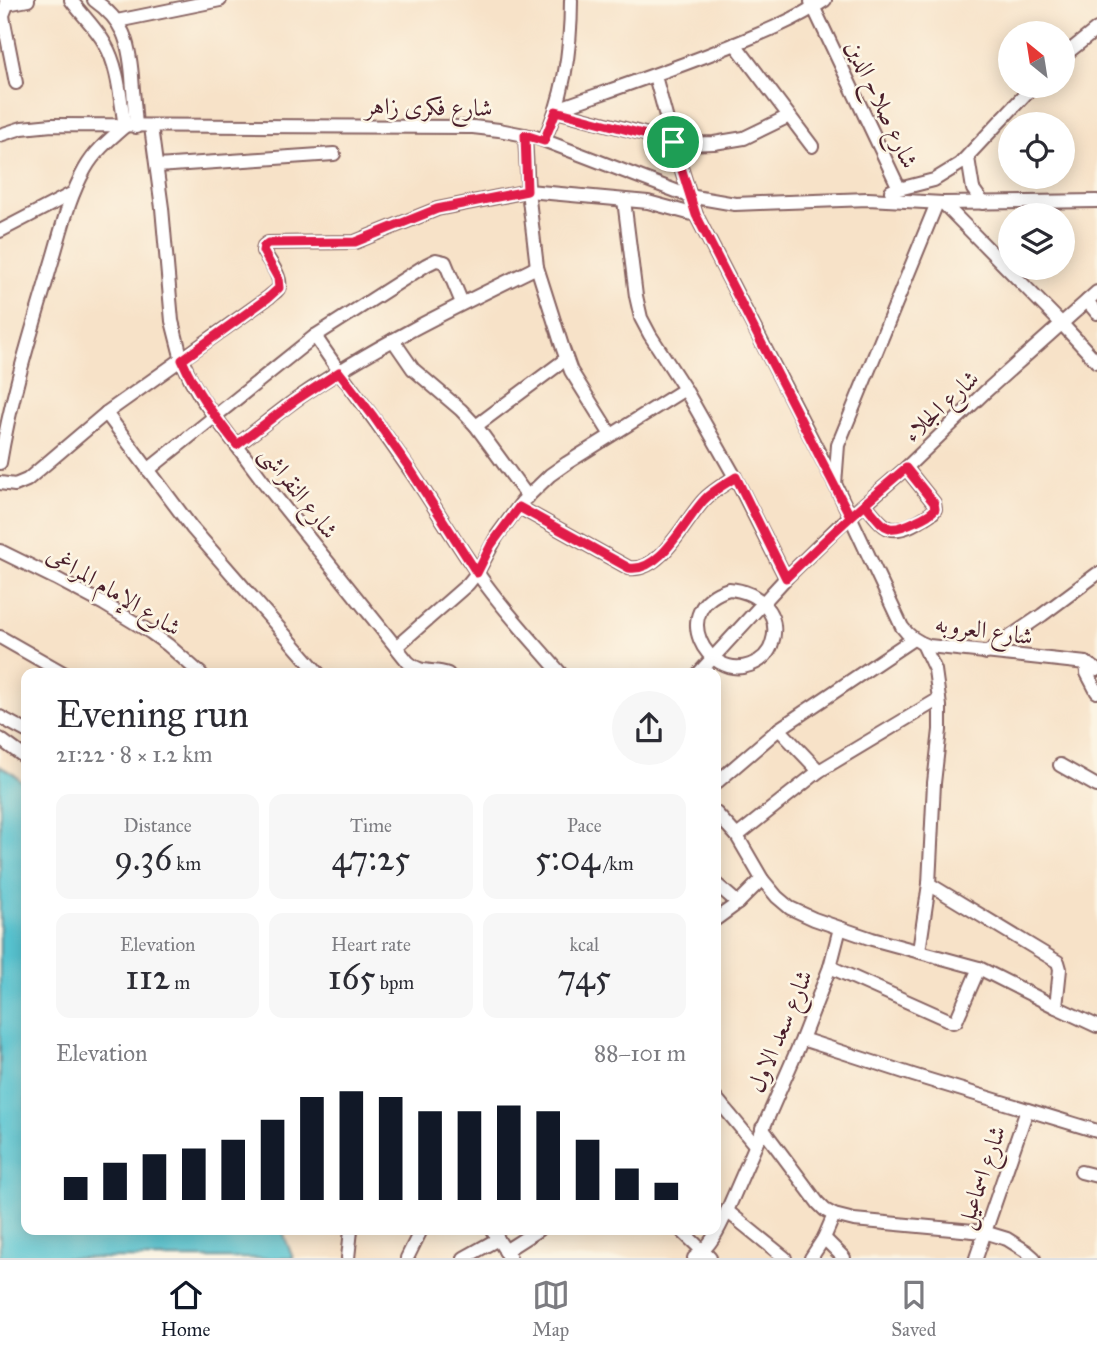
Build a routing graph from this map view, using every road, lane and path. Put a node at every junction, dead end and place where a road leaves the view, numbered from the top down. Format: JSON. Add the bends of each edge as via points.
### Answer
{"nodes":[{"id":1,"x":28,"y":0,"type":"edge"},
{"id":2,"x":71,"y":0,"type":"edge"},
{"id":3,"x":94,"y":0,"type":"edge"},
{"id":4,"x":220,"y":0,"type":"edge"},
{"id":5,"x":571,"y":0,"type":"edge"},
{"id":6,"x":7,"y":1,"type":"edge"},
{"id":7,"x":816,"y":3,"type":"edge"},
{"id":8,"x":117,"y":21,"type":"junction"},
{"id":9,"x":1097,"y":29,"type":"edge"},
{"id":10,"x":735,"y":44,"type":"junction"},
{"id":11,"x":1075,"y":47,"type":"edge"},
{"id":12,"x":655,"y":76,"type":"junction"},
{"id":13,"x":16,"y":83,"type":"dead end"},
{"id":14,"x":1022,"y":98,"type":"edge"},
{"id":15,"x":556,"y":110,"type":"junction"},
{"id":16,"x":789,"y":116,"type":"junction"},
{"id":17,"x":131,"y":126,"type":"junction"},
{"id":18,"x":151,"y":127,"type":"junction"},
{"id":19,"x":0,"y":135,"type":"edge"},
{"id":20,"x":525,"y":135,"type":"junction"},
{"id":21,"x":544,"y":141,"type":"junction"},
{"id":22,"x":673,"y":142,"type":"junction"},
{"id":23,"x":812,"y":146,"type":"dead end"},
{"id":24,"x":334,"y":154,"type":"dead end"},
{"id":25,"x":968,"y":158,"type":"junction"},
{"id":26,"x":157,"y":166,"type":"junction"},
{"id":27,"x":899,"y":188,"type":"junction"},
{"id":28,"x":527,"y":191,"type":"junction"},
{"id":29,"x":73,"y":193,"type":"junction"},
{"id":30,"x":689,"y":196,"type":"junction"},
{"id":31,"x":868,"y":199,"type":"junction"},
{"id":32,"x":624,"y":200,"type":"junction"},
{"id":33,"x":1097,"y":201,"type":"edge"},
{"id":34,"x":940,"y":203,"type":"junction"},
{"id":35,"x":983,"y":203,"type":"junction"},
{"id":36,"x":696,"y":215,"type":"junction"},
{"id":37,"x":0,"y":231,"type":"edge"},
{"id":38,"x":537,"y":267,"type":"junction"},
{"id":39,"x":1092,"y":296,"type":"edge"},
{"id":40,"x":462,"y":303,"type":"junction"},
{"id":41,"x":1097,"y":313,"type":"edge"},
{"id":42,"x":1062,"y":324,"type":"junction"},
{"id":43,"x":315,"y":336,"type":"junction"},
{"id":44,"x":393,"y":340,"type":"junction"},
{"id":45,"x":566,"y":359,"type":"junction"},
{"id":46,"x":182,"y":360,"type":"junction"},
{"id":47,"x":1097,"y":362,"type":"edge"},
{"id":48,"x":339,"y":372,"type":"junction"},
{"id":49,"x":685,"y":389,"type":"junction"},
{"id":50,"x":106,"y":412,"type":"junction"},
{"id":51,"x":216,"y":416,"type":"junction"},
{"id":52,"x":476,"y":426,"type":"junction"},
{"id":53,"x":611,"y":435,"type":"junction"},
{"id":54,"x":237,"y":445,"type":"junction"},
{"id":55,"x":0,"y":463,"type":"edge"},
{"id":56,"x":906,"y":468,"type":"junction"},
{"id":57,"x":148,"y":470,"type":"junction"},
{"id":58,"x":736,"y":477,"type":"junction"},
{"id":59,"x":0,"y":484,"type":"edge"},
{"id":60,"x":835,"y":484,"type":"junction"},
{"id":61,"x":523,"y":502,"type":"junction"},
{"id":62,"x":865,"y":504,"type":"junction"},
{"id":63,"x":850,"y":516,"type":"junction"},
{"id":64,"x":0,"y":551,"type":"edge"},
{"id":65,"x":477,"y":573,"type":"junction"},
{"id":66,"x":1097,"y":574,"type":"edge"},
{"id":67,"x":786,"y":578,"type":"junction"},
{"id":68,"x":763,"y":603,"type":"junction"},
{"id":69,"x":0,"y":637,"type":"edge"},
{"id":70,"x":918,"y":641,"type":"junction"},
{"id":71,"x":396,"y":647,"type":"junction"},
{"id":72,"x":986,"y":653,"type":"junction"},
{"id":73,"x":1097,"y":656,"type":"edge"},
{"id":74,"x":713,"y":657,"type":"junction"},
{"id":75,"x":1091,"y":667,"type":"edge"},
{"id":76,"x":54,"y":668,"type":"edge"},
{"id":77,"x":194,"y":668,"type":"edge"},
{"id":78,"x":309,"y":668,"type":"edge"},
{"id":79,"x":415,"y":668,"type":"edge"},
{"id":80,"x":556,"y":668,"type":"edge"},
{"id":81,"x":703,"y":668,"type":"edge"},
{"id":82,"x":1097,"y":692,"type":"edge"},
{"id":83,"x":939,"y":699,"type":"junction"},
{"id":84,"x":0,"y":717,"type":"edge"},
{"id":85,"x":21,"y":729,"type":"edge"},
{"id":86,"x":779,"y":729,"type":"junction"},
{"id":87,"x":0,"y":739,"type":"edge"},
{"id":88,"x":21,"y":754,"type":"edge"},
{"id":89,"x":1060,"y":765,"type":"dead end"},
{"id":90,"x":819,"y":771,"type":"junction"},
{"id":91,"x":721,"y":779,"type":"edge"},
{"id":92,"x":1097,"y":786,"type":"edge"},
{"id":93,"x":721,"y":818,"type":"edge"},
{"id":94,"x":737,"y":836,"type":"junction"},
{"id":95,"x":762,"y":879,"type":"junction"},
{"id":96,"x":929,"y":884,"type":"junction"},
{"id":97,"x":721,"y":889,"type":"edge"},
{"id":98,"x":738,"y":904,"type":"junction"},
{"id":99,"x":721,"y":916,"type":"edge"},
{"id":100,"x":840,"y":928,"type":"junction"},
{"id":101,"x":919,"y":951,"type":"junction"},
{"id":102,"x":830,"y":967,"type":"junction"},
{"id":103,"x":979,"y":968,"type":"junction"},
{"id":104,"x":1056,"y":1007,"type":"junction"},
{"id":105,"x":1097,"y":1026,"type":"edge"},
{"id":106,"x":802,"y":1039,"type":"junction"},
{"id":107,"x":721,"y":1104,"type":"edge"},
{"id":108,"x":1027,"y":1110,"type":"junction"},
{"id":109,"x":762,"y":1128,"type":"junction"},
{"id":110,"x":1097,"y":1131,"type":"edge"},
{"id":111,"x":755,"y":1145,"type":"junction"},
{"id":112,"x":1081,"y":1172,"type":"dead end"},
{"id":113,"x":1097,"y":1176,"type":"edge"},
{"id":114,"x":727,"y":1211,"type":"junction"},
{"id":115,"x":834,"y":1215,"type":"junction"},
{"id":116,"x":721,"y":1224,"type":"edge"},
{"id":117,"x":984,"y":1232,"type":"junction"},
{"id":118,"x":350,"y":1235,"type":"edge"},
{"id":119,"x":418,"y":1235,"type":"edge"},
{"id":120,"x":495,"y":1235,"type":"edge"},
{"id":121,"x":532,"y":1235,"type":"edge"},
{"id":122,"x":685,"y":1235,"type":"edge"},
{"id":123,"x":716,"y":1235,"type":"edge"},
{"id":124,"x":824,"y":1238,"type":"junction"},
{"id":125,"x":508,"y":1254,"type":"edge"},
{"id":126,"x":1022,"y":1254,"type":"edge"},
{"id":127,"x":702,"y":1256,"type":"edge"},
{"id":128,"x":348,"y":1258,"type":"edge"},
{"id":129,"x":407,"y":1258,"type":"edge"},
{"id":130,"x":464,"y":1258,"type":"edge"},
{"id":131,"x":785,"y":1258,"type":"edge"},
{"id":132,"x":811,"y":1258,"type":"edge"},
{"id":133,"x":844,"y":1258,"type":"edge"},
{"id":134,"x":976,"y":1258,"type":"edge"},
{"id":135,"x":1034,"y":1258,"type":"edge"}],
"edges":[{"from":1,"to":6,"type":"street"},
{"from":2,"to":17,"type":"street","via":[[109,52]]},
{"from":3,"to":8,"type":"street"},
{"from":4,"to":8,"type":"street"},
{"from":5,"to":15,"type":"street","via":[[569,43]]},
{"from":6,"to":13,"type":"street","via":[[4,22]]},
{"from":7,"to":10,"type":"street","via":[[788,22]]},
{"from":7,"to":27,"type":"street","name":"شارع صلاح الدين"},
{"from":8,"to":17,"type":"street","via":[[130,54]]},
{"from":9,"to":11,"type":"street"},
{"from":10,"to":12,"type":"street"},
{"from":10,"to":16,"type":"street"},
{"from":12,"to":15,"type":"street"},
{"from":12,"to":22,"type":"street","name":"شارع العروبه"},
{"from":14,"to":25,"type":"street"},
{"from":15,"to":21,"type":"street"},
{"from":15,"to":22,"type":"street"},
{"from":16,"to":22,"type":"street","via":[[734,140],[694,145]]},
{"from":16,"to":23,"type":"street"},
{"from":17,"to":18,"type":"street","name":"شارع فكرى زاهر"},
{"from":17,"to":19,"type":"street","name":"شارع فكرى زاهر","via":[[42,126]]},
{"from":17,"to":29,"type":"street","via":[[103,144]]},
{"from":18,"to":20,"type":"street","name":"شارع فكرى زاهر","via":[[460,126]]},
{"from":18,"to":26,"type":"street","name":"شارع النقراشى"},
{"from":20,"to":21,"type":"street","name":"شارع فكرى زاهر"},
{"from":20,"to":28,"type":"street"},
{"from":21,"to":30,"type":"street","name":"شارع فكرى زاهر"},
{"from":22,"to":30,"type":"street","name":"شارع العروبه"},
{"from":24,"to":26,"type":"street"},
{"from":25,"to":27,"type":"street","via":[[934,180]]},
{"from":25,"to":35,"type":"street","via":[[973,189]]},
{"from":26,"to":46,"type":"street","name":"شارع النقراشى","via":[[172,321]]},
{"from":27,"to":31,"type":"street"},
{"from":28,"to":32,"type":"street"},
{"from":28,"to":38,"type":"street"},
{"from":28,"to":46,"type":"street","via":[[437,209],[355,242],[268,243],[263,251],[279,288]]},
{"from":29,"to":37,"type":"street"},
{"from":29,"to":55,"type":"street"},
{"from":30,"to":31,"type":"street","name":"شارع فكرى زاهر","via":[[750,205]]},
{"from":30,"to":36,"type":"street","name":"شارع العروبه"},
{"from":31,"to":34,"type":"street","name":"شارع فكرى زاهر"},
{"from":32,"to":36,"type":"street"},
{"from":32,"to":49,"type":"street","via":[[641,318]]},
{"from":33,"to":35,"type":"street","name":"شارع فكرى زاهر"},
{"from":34,"to":35,"type":"street","name":"شارع فكرى زاهر"},
{"from":34,"to":42,"type":"street"},
{"from":34,"to":60,"type":"street","via":[[838,445]]},
{"from":36,"to":60,"type":"street","name":"شارع العروبه"},
{"from":38,"to":40,"type":"street"},
{"from":38,"to":45,"type":"street"},
{"from":39,"to":41,"type":"street"},
{"from":39,"to":42,"type":"street","name":"شارع الجلاء"},
{"from":40,"to":43,"type":"street","via":[[445,262],[436,260]]},
{"from":40,"to":44,"type":"street"},
{"from":42,"to":47,"type":"street"},
{"from":42,"to":56,"type":"street","name":"شارع الجلاء"},
{"from":43,"to":48,"type":"street"},
{"from":43,"to":51,"type":"street"},
{"from":44,"to":48,"type":"street"},
{"from":44,"to":52,"type":"street","via":[[413,369]]},
{"from":45,"to":52,"type":"street"},
{"from":45,"to":53,"type":"street"},
{"from":46,"to":50,"type":"street"},
{"from":46,"to":51,"type":"street","name":"شارع النقراشى"},
{"from":48,"to":54,"type":"street"},
{"from":48,"to":65,"type":"street","via":[[408,466]]},
{"from":49,"to":53,"type":"street"},
{"from":49,"to":58,"type":"street"},
{"from":50,"to":57,"type":"street"},
{"from":50,"to":59,"type":"street","via":[[27,480]]},
{"from":51,"to":54,"type":"street","name":"شارع النقراشى"},
{"from":51,"to":57,"type":"street"},
{"from":52,"to":61,"type":"street"},
{"from":53,"to":61,"type":"street","via":[[550,475]]},
{"from":54,"to":71,"type":"street","name":"شارع النقراشى"},
{"from":56,"to":62,"type":"street","name":"شارع الجلاء"},
{"from":56,"to":62,"type":"street","via":[[934,503],[933,512],[895,530],[885,526]]},
{"from":57,"to":78,"type":"street"},
{"from":58,"to":61,"type":"street","via":[[707,497],[657,559],[636,569]]},
{"from":58,"to":67,"type":"street"},
{"from":60,"to":63,"type":"street","name":"شارع العروبه"},
{"from":61,"to":65,"type":"street"},
{"from":62,"to":63,"type":"street","name":"شارع الجلاء"},
{"from":63,"to":67,"type":"street","name":"شارع الجلاء"},
{"from":63,"to":70,"type":"street","name":"شارع العروبه","via":[[897,618]]},
{"from":64,"to":77,"type":"street","name":"شارع الإمام المراغى","via":[[150,632]]},
{"from":65,"to":71,"type":"street"},
{"from":65,"to":80,"type":"street"},
{"from":66,"to":72,"type":"street"},
{"from":67,"to":68,"type":"street","name":"شارع الجلاء"},
{"from":68,"to":74,"type":"street","name":"شارع الجلاء"},
{"from":68,"to":74,"type":"street","via":[[774,624],[765,656],[745,667],[722,664]]},
{"from":68,"to":74,"type":"street","via":[[742,590],[729,589],[706,600],[696,624],[698,637]]},
{"from":69,"to":76,"type":"street"},
{"from":70,"to":72,"type":"street","name":"شارع العروبه"},
{"from":70,"to":83,"type":"street","via":[[935,670]]},
{"from":70,"to":86,"type":"street"},
{"from":71,"to":79,"type":"street","name":"شارع النقراشى"},
{"from":72,"to":75,"type":"street","name":"شارع العروبه"},
{"from":73,"to":75,"type":"street"},
{"from":74,"to":81,"type":"street","name":"شارع الجلاء"},
{"from":75,"to":82,"type":"street","via":[[1087,673]]},
{"from":83,"to":90,"type":"street"},
{"from":83,"to":96,"type":"street"},
{"from":84,"to":85,"type":"street"},
{"from":86,"to":90,"type":"street"},
{"from":86,"to":91,"type":"street"},
{"from":87,"to":88,"type":"street"},
{"from":89,"to":92,"type":"street"},
{"from":90,"to":94,"type":"street"},
{"from":93,"to":94,"type":"street"},
{"from":94,"to":95,"type":"street"},
{"from":95,"to":98,"type":"street"},
{"from":95,"to":100,"type":"street","via":[[790,908]]},
{"from":96,"to":101,"type":"street"},
{"from":96,"to":104,"type":"street","via":[[1058,962]]},
{"from":97,"to":98,"type":"street"},
{"from":98,"to":99,"type":"street"},
{"from":100,"to":101,"type":"street"},
{"from":100,"to":102,"type":"street","name":"شارع سعد الاول"},
{"from":101,"to":103,"type":"street"},
{"from":102,"to":103,"type":"street","via":[[953,1022]]},
{"from":102,"to":106,"type":"street","name":"شارع سعد الاول"},
{"from":103,"to":104,"type":"street"},
{"from":104,"to":105,"type":"street"},
{"from":106,"to":108,"type":"street"},
{"from":106,"to":109,"type":"street","name":"شارع سعد الاول"},
{"from":107,"to":111,"type":"street"},
{"from":108,"to":110,"type":"street"},
{"from":108,"to":117,"type":"street","name":"شارع اسماعيل"},
{"from":109,"to":111,"type":"street","name":"شارع سعد الاول"},
{"from":109,"to":115,"type":"street","via":[[818,1203]]},
{"from":111,"to":114,"type":"street","name":"شارع سعد الاول"},
{"from":112,"to":113,"type":"street"},
{"from":114,"to":116,"type":"street","name":"شارع سعد الاول"},
{"from":114,"to":131,"type":"street"},
{"from":115,"to":117,"type":"street"},
{"from":115,"to":124,"type":"street"},
{"from":117,"to":126,"type":"street","via":[[1007,1239]]},
{"from":117,"to":134,"type":"street","name":"شارع اسماعيل"},
{"from":118,"to":128,"type":"street"},
{"from":119,"to":129,"type":"street"},
{"from":120,"to":125,"type":"street"},
{"from":120,"to":130,"type":"street"},
{"from":121,"to":125,"type":"street"},
{"from":122,"to":127,"type":"street"},
{"from":123,"to":127,"type":"street","name":"شارع سعد الاول"},
{"from":124,"to":132,"type":"street"},
{"from":124,"to":133,"type":"street"},
{"from":126,"to":135,"type":"street"}]}
